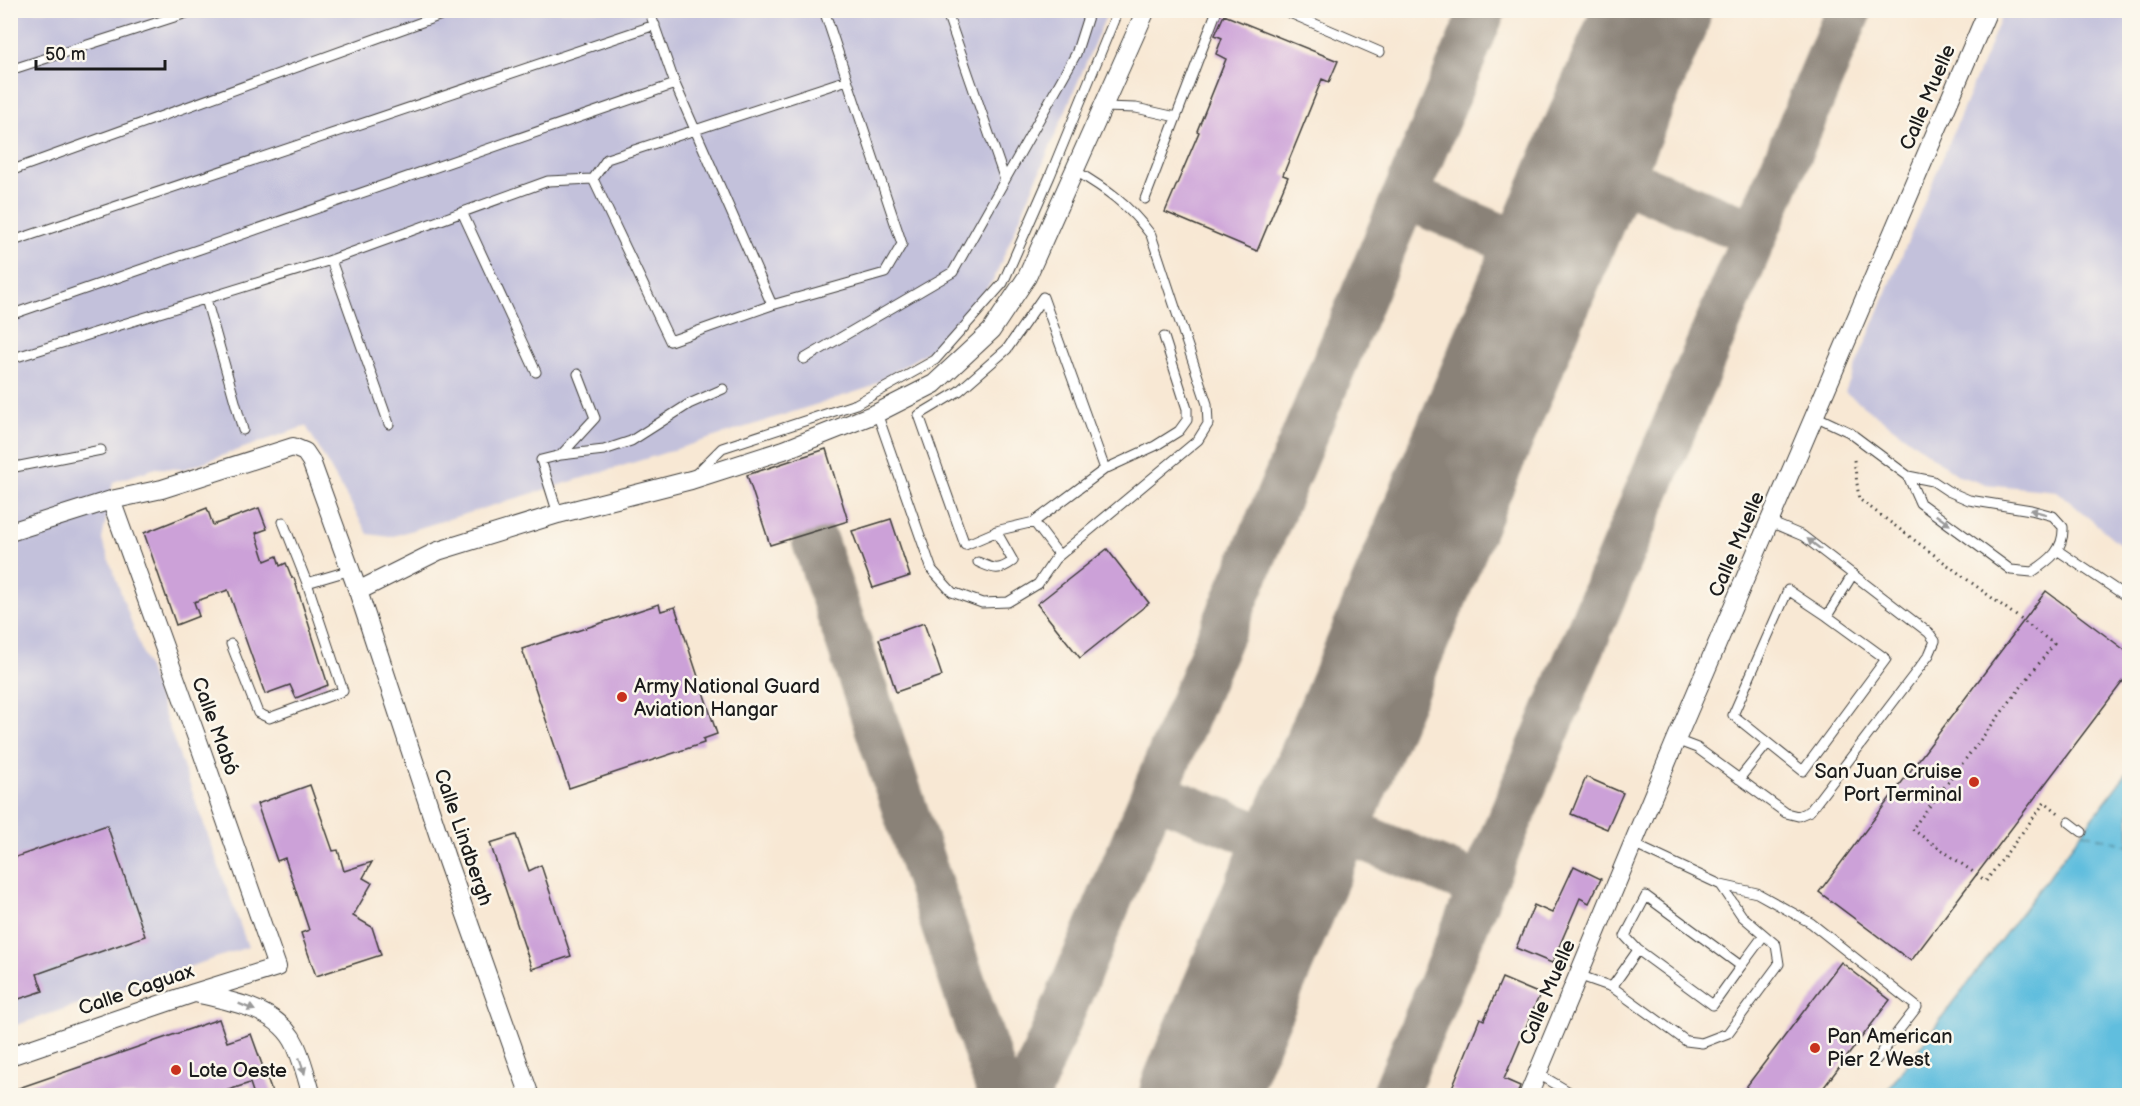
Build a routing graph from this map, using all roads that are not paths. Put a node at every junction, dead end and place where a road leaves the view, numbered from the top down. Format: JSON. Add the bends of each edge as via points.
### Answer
{"nodes":[{"id":1,"x":196,"y":10,"type":"edge"},
{"id":2,"x":455,"y":10,"type":"edge"},
{"id":3,"x":649,"y":10,"type":"edge"},
{"id":4,"x":824,"y":10,"type":"edge"},
{"id":5,"x":945,"y":10,"type":"edge"},
{"id":6,"x":1090,"y":10,"type":"edge"},
{"id":7,"x":1118,"y":10,"type":"edge"},
{"id":8,"x":1146,"y":10,"type":"edge"},
{"id":9,"x":1217,"y":10,"type":"edge"},
{"id":10,"x":1283,"y":10,"type":"edge"},
{"id":11,"x":1988,"y":10,"type":"edge"},
{"id":12,"x":655,"y":25,"type":"junction"},
{"id":13,"x":1380,"y":52,"type":"dead end"},
{"id":14,"x":10,"y":70,"type":"edge"},
{"id":15,"x":848,"y":80,"type":"junction"},
{"id":16,"x":675,"y":84,"type":"junction"},
{"id":17,"x":1103,"y":107,"type":"junction"},
{"id":18,"x":1176,"y":117,"type":"junction"},
{"id":19,"x":695,"y":130,"type":"junction"},
{"id":20,"x":1074,"y":170,"type":"junction"},
{"id":21,"x":10,"y":171,"type":"edge"},
{"id":22,"x":593,"y":179,"type":"junction"},
{"id":23,"x":1005,"y":180,"type":"junction"},
{"id":24,"x":1145,"y":199,"type":"dead end"},
{"id":25,"x":462,"y":212,"type":"junction"},
{"id":26,"x":10,"y":242,"type":"edge"},
{"id":27,"x":331,"y":260,"type":"junction"},
{"id":28,"x":206,"y":298,"type":"junction"},
{"id":29,"x":772,"y":305,"type":"junction"},
{"id":30,"x":10,"y":315,"type":"edge"},
{"id":31,"x":1164,"y":337,"type":"dead end"},
{"id":32,"x":10,"y":359,"type":"edge"},
{"id":33,"x":804,"y":359,"type":"dead end"},
{"id":34,"x":536,"y":372,"type":"dead end"},
{"id":35,"x":578,"y":374,"type":"dead end"},
{"id":36,"x":723,"y":389,"type":"dead end"},
{"id":37,"x":877,"y":413,"type":"junction"},
{"id":38,"x":1815,"y":416,"type":"junction"},
{"id":39,"x":389,"y":424,"type":"dead end"},
{"id":40,"x":243,"y":430,"type":"dead end"},
{"id":41,"x":101,"y":450,"type":"dead end"},
{"id":42,"x":561,"y":455,"type":"junction"},
{"id":43,"x":10,"y":468,"type":"edge"},
{"id":44,"x":1105,"y":469,"type":"junction"},
{"id":45,"x":1908,"y":476,"type":"junction"},
{"id":46,"x":691,"y":480,"type":"junction"},
{"id":47,"x":111,"y":500,"type":"junction"},
{"id":48,"x":558,"y":514,"type":"junction"},
{"id":49,"x":283,"y":522,"type":"dead end"},
{"id":50,"x":1034,"y":522,"type":"junction"},
{"id":51,"x":1770,"y":522,"type":"junction"},
{"id":52,"x":996,"y":531,"type":"junction"},
{"id":53,"x":10,"y":532,"type":"edge"},
{"id":54,"x":2057,"y":550,"type":"junction"},
{"id":55,"x":1059,"y":555,"type":"junction"},
{"id":56,"x":978,"y":562,"type":"dead end"},
{"id":57,"x":351,"y":570,"type":"junction"},
{"id":58,"x":1853,"y":574,"type":"junction"},
{"id":59,"x":307,"y":583,"type":"junction"},
{"id":60,"x":358,"y":591,"type":"junction"},
{"id":61,"x":2130,"y":599,"type":"edge"},
{"id":62,"x":1827,"y":616,"type":"junction"},
{"id":63,"x":231,"y":644,"type":"dead end"},
{"id":64,"x":1676,"y":740,"type":"junction"},
{"id":65,"x":1768,"y":743,"type":"junction"},
{"id":66,"x":1740,"y":779,"type":"junction"},
{"id":67,"x":2069,"y":822,"type":"road end"},
{"id":68,"x":2082,"y":832,"type":"dead end"},
{"id":69,"x":1633,"y":844,"type":"junction"},
{"id":70,"x":1721,"y":885,"type":"junction"},
{"id":71,"x":1764,"y":935,"type":"junction"},
{"id":72,"x":1638,"y":950,"type":"junction"},
{"id":73,"x":1742,"y":966,"type":"junction"},
{"id":74,"x":277,"y":967,"type":"joint"},
{"id":75,"x":1578,"y":975,"type":"junction"},
{"id":76,"x":1612,"y":987,"type":"junction"},
{"id":77,"x":195,"y":993,"type":"junction"},
{"id":78,"x":10,"y":1056,"type":"edge"},
{"id":79,"x":1873,"y":1064,"type":"dead end"},
{"id":80,"x":1537,"y":1073,"type":"junction"},
{"id":81,"x":312,"y":1095,"type":"edge"},
{"id":82,"x":530,"y":1095,"type":"edge"},
{"id":83,"x":1528,"y":1095,"type":"edge"},
{"id":84,"x":1576,"y":1095,"type":"edge"}],
"edges":[{"from":1,"to":14,"type":"lane"},
{"from":2,"to":21,"type":"lane"},
{"from":3,"to":12,"type":"lane"},
{"from":4,"to":15,"type":"lane"},
{"from":5,"to":23,"type":"lane"},
{"from":6,"to":23,"type":"lane","via":[[1076,54]]},
{"from":7,"to":46,"type":"lane","via":[[1003,283],[935,360],[856,404],[722,448]]},
{"from":8,"to":17,"type":"street"},
{"from":9,"to":18,"type":"lane"},
{"from":10,"to":13,"type":"lane"},
{"from":11,"to":38,"type":"street","name":"Calle Muelle"},
{"from":12,"to":16,"type":"lane"},
{"from":12,"to":26,"type":"lane"},
{"from":15,"to":19,"type":"lane"},
{"from":15,"to":29,"type":"lane","via":[[902,244],[885,273]]},
{"from":16,"to":19,"type":"lane"},
{"from":16,"to":30,"type":"lane"},
{"from":17,"to":18,"type":"lane","via":[[1136,108]]},
{"from":17,"to":20,"type":"street"},
{"from":18,"to":24,"type":"lane"},
{"from":19,"to":22,"type":"lane","via":[[607,159]]},
{"from":19,"to":29,"type":"lane"},
{"from":20,"to":37,"type":"street","via":[[1028,277],[991,331],[934,384]]},
{"from":20,"to":55,"type":"lane","via":[[1117,196],[1151,235],[1207,404],[1208,424],[1198,440]]},
{"from":22,"to":25,"type":"lane","via":[[548,181]]},
{"from":22,"to":29,"type":"lane","via":[[670,341]]},
{"from":23,"to":33,"type":"lane","via":[[953,272]]},
{"from":25,"to":27,"type":"lane"},
{"from":25,"to":34,"type":"lane"},
{"from":27,"to":28,"type":"lane"},
{"from":27,"to":39,"type":"lane"},
{"from":28,"to":32,"type":"lane"},
{"from":28,"to":40,"type":"lane"},
{"from":31,"to":44,"type":"lane","via":[[1187,420],[1179,431],[1155,446]]},
{"from":35,"to":42,"type":"lane","via":[[595,418]]},
{"from":36,"to":42,"type":"lane","via":[[689,404],[631,441],[604,450]]},
{"from":37,"to":46,"type":"street","via":[[784,450]]},
{"from":37,"to":55,"type":"lane","via":[[932,570],[952,592],[982,603],[1008,602],[1038,584]]},
{"from":38,"to":45,"type":"lane","via":[[1849,432]]},
{"from":38,"to":51,"type":"street","name":"Calle Muelle"},
{"from":41,"to":43,"type":"lane"},
{"from":42,"to":48,"type":"lane","via":[[541,460]]},
{"from":44,"to":50,"type":"lane"},
{"from":44,"to":52,"type":"lane","via":[[1043,297],[1007,350],[959,391],[919,415],[965,545]]},
{"from":54,"to":45,"type":"lane","one_way":true,"via":[[2064,540],[2063,526],[2053,516],[1970,500],[1933,481]]},
{"from":45,"to":54,"type":"lane","one_way":true,"via":[[1920,503],[2011,570],[2032,572]]},
{"from":46,"to":48,"type":"street"},
{"from":47,"to":53,"type":"street"},
{"from":47,"to":57,"type":"street","name":"Calle Lindbergh","via":[[154,491],[293,447],[305,452],[311,461]]},
{"from":47,"to":74,"type":"street","name":"Calle Mabó"},
{"from":48,"to":60,"type":"street","via":[[438,551]]},
{"from":49,"to":59,"type":"lane"},
{"from":50,"to":52,"type":"lane"},
{"from":50,"to":55,"type":"lane"},
{"from":58,"to":51,"type":"lane","one_way":true,"via":[[1803,536]]},
{"from":51,"to":64,"type":"street","name":"Calle Muelle"},
{"from":52,"to":56,"type":"lane","via":[[1013,561],[993,569]]},
{"from":54,"to":61,"type":"lane"},
{"from":57,"to":59,"type":"lane"},
{"from":57,"to":60,"type":"street","name":"Calle Lindbergh"},
{"from":58,"to":62,"type":"lane"},
{"from":58,"to":66,"type":"lane","via":[[1929,633],[1935,641],[1929,655],[1810,811],[1798,816],[1786,813]]},
{"from":59,"to":63,"type":"lane","via":[[343,691],[269,718],[258,713]]},
{"from":60,"to":82,"type":"street","name":"Calle Lindbergh"},
{"from":62,"to":65,"type":"lane","via":[[1788,590],[1733,715]]},
{"from":62,"to":65,"type":"lane","via":[[1886,658],[1803,771]]},
{"from":64,"to":66,"type":"lane","via":[[1698,748]]},
{"from":64,"to":69,"type":"street","name":"Calle Muelle"},
{"from":65,"to":66,"type":"lane"},
{"from":67,"to":68,"type":"lane"},
{"from":69,"to":70,"type":"lane"},
{"from":69,"to":75,"type":"street","name":"Calle Muelle"},
{"from":70,"to":71,"type":"lane","via":[[1742,916]]},
{"from":70,"to":79,"type":"lane","via":[[1757,893],[1811,923],[1917,1007]]},
{"from":71,"to":73,"type":"lane"},
{"from":71,"to":76,"type":"lane","via":[[1776,945],[1779,964],[1728,1033],[1716,1039],[1702,1043],[1686,1041]]},
{"from":72,"to":73,"type":"lane","via":[[1713,1005]]},
{"from":72,"to":73,"type":"lane","via":[[1625,936],[1646,896]]},
{"from":72,"to":76,"type":"lane"},
{"from":74,"to":77,"type":"street","name":"Calle Caguax"},
{"from":75,"to":76,"type":"lane"},
{"from":75,"to":80,"type":"street","name":"Calle Muelle"},
{"from":77,"to":78,"type":"street","name":"Calle Caguax"},
{"from":77,"to":81,"type":"street","one_way":true,"via":[[238,1003],[270,1016],[295,1045]]},
{"from":80,"to":83,"type":"street","name":"Calle Muelle"},
{"from":80,"to":84,"type":"lane"}]}
